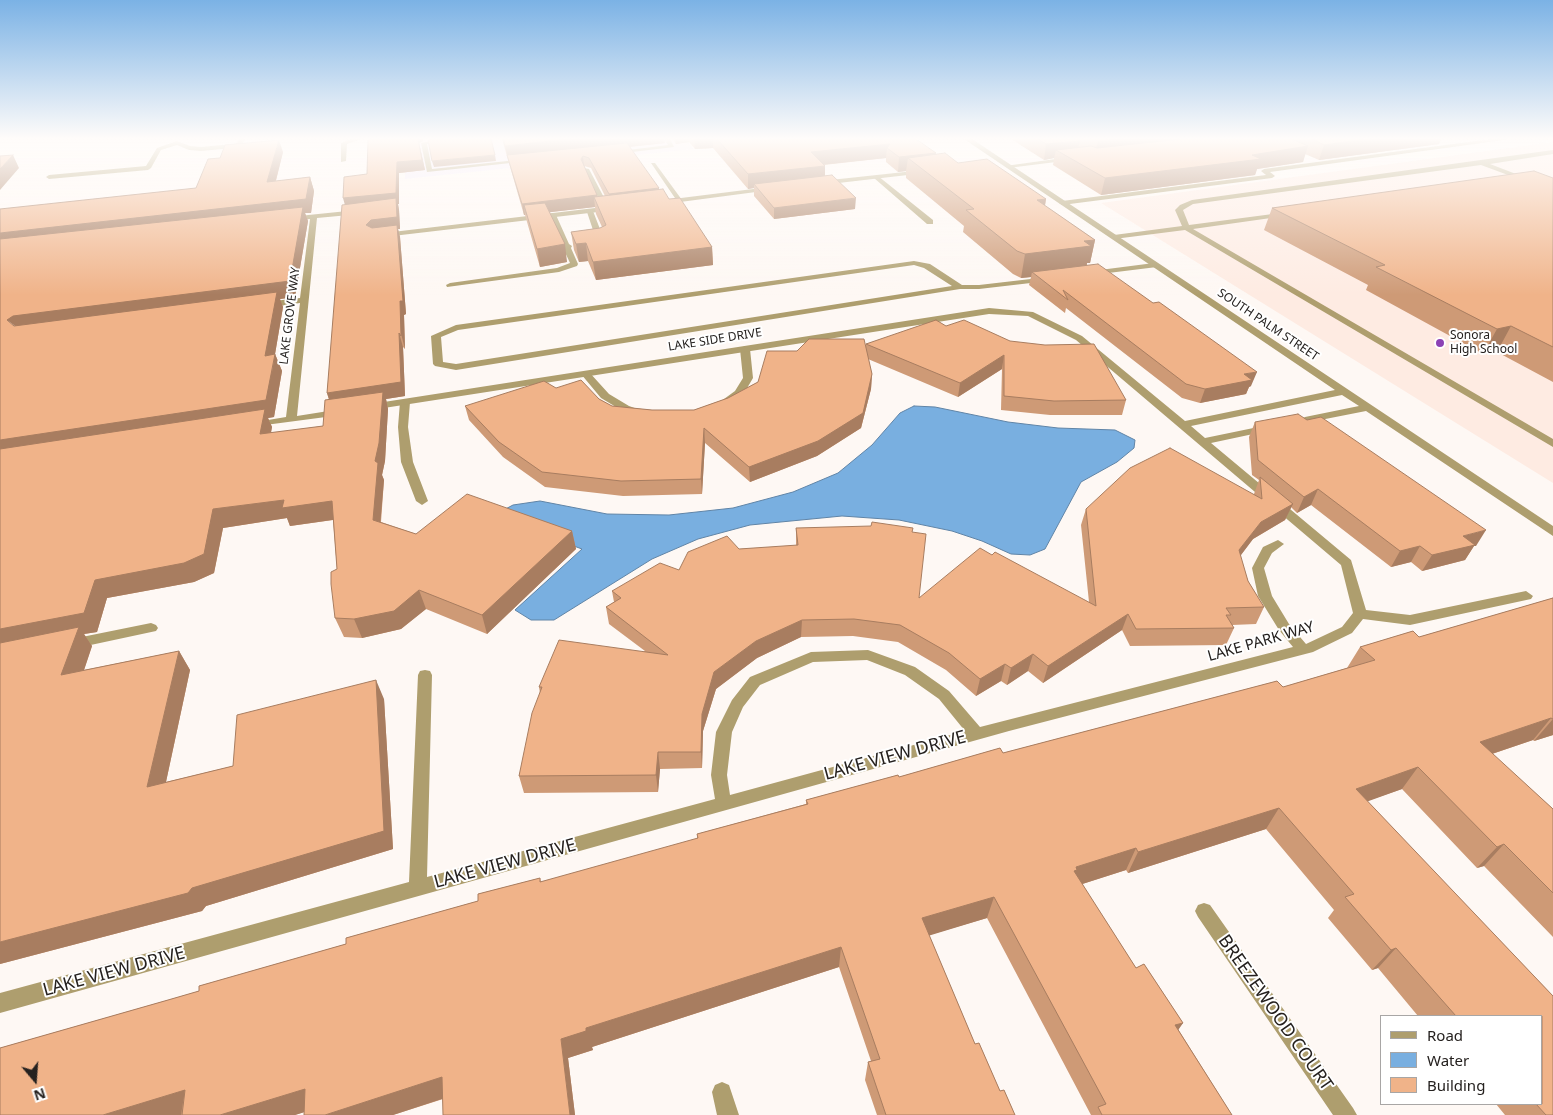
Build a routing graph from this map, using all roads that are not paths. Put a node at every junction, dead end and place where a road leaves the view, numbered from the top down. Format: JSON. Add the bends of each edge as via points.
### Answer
{"nodes":[{"id":1,"x":597,"y":191,"type":"edge"},
{"id":2,"x":673,"y":191,"type":"edge"},
{"id":3,"x":753,"y":191,"type":"edge"},
{"id":4,"x":893,"y":191,"type":"edge"},
{"id":5,"x":1044,"y":191,"type":"edge"},
{"id":6,"x":1155,"y":191,"type":"edge"},
{"id":7,"x":1274,"y":191,"type":"edge"},
{"id":8,"x":679,"y":200,"type":"junction"},
{"id":9,"x":661,"y":202,"type":"edge"},
{"id":10,"x":1062,"y":203,"type":"junction"},
{"id":11,"x":624,"y":206,"type":"edge"},
{"id":12,"x":606,"y":209,"type":"junction"},
{"id":13,"x":369,"y":210,"type":"edge"},
{"id":14,"x":589,"y":211,"type":"junction"},
{"id":15,"x":1292,"y":213,"type":"edge"},
{"id":16,"x":552,"y":215,"type":"junction"},
{"id":17,"x":314,"y":216,"type":"junction"},
{"id":18,"x":285,"y":219,"type":"edge"},
{"id":19,"x":930,"y":222,"type":"dead end"},
{"id":20,"x":1187,"y":228,"type":"junction"},
{"id":21,"x":375,"y":236,"type":"edge"},
{"id":22,"x":1114,"y":238,"type":"junction"},
{"id":23,"x":593,"y":243,"type":"edge"},
{"id":24,"x":1154,"y":265,"type":"junction"},
{"id":25,"x":1086,"y":274,"type":"edge"},
{"id":26,"x":1057,"y":277,"type":"edge"},
{"id":27,"x":450,"y":285,"type":"dead end"},
{"id":28,"x":960,"y":287,"type":"junction"},
{"id":29,"x":305,"y":300,"type":"junction"},
{"id":30,"x":256,"y":306,"type":"edge"},
{"id":31,"x":745,"y":349,"type":"junction"},
{"id":32,"x":586,"y":374,"type":"junction"},
{"id":33,"x":1342,"y":392,"type":"junction"},
{"id":34,"x":405,"y":402,"type":"junction"},
{"id":35,"x":714,"y":407,"type":"edge"},
{"id":36,"x":1366,"y":408,"type":"junction"},
{"id":37,"x":651,"y":417,"type":"edge"},
{"id":38,"x":290,"y":420,"type":"junction"},
{"id":39,"x":1183,"y":425,"type":"junction"},
{"id":40,"x":242,"y":427,"type":"edge"},
{"id":41,"x":1203,"y":442,"type":"junction"},
{"id":42,"x":1553,"y":444,"type":"edge"},
{"id":43,"x":422,"y":501,"type":"dead end"},
{"id":44,"x":1553,"y":532,"type":"edge"},
{"id":45,"x":1278,"y":544,"type":"dead end"},
{"id":46,"x":1526,"y":596,"type":"dead end"},
{"id":47,"x":1360,"y":614,"type":"junction"},
{"id":48,"x":151,"y":628,"type":"dead end"},
{"id":49,"x":57,"y":647,"type":"edge"},
{"id":50,"x":1303,"y":649,"type":"junction"},
{"id":51,"x":425,"y":675,"type":"dead end"},
{"id":52,"x":1009,"y":725,"type":"joint"},
{"id":53,"x":977,"y":734,"type":"junction"},
{"id":54,"x":724,"y":804,"type":"junction"},
{"id":55,"x":418,"y":888,"type":"junction"},
{"id":56,"x":1204,"y":911,"type":"dead end"},
{"id":57,"x":0,"y":1003,"type":"edge"},
{"id":58,"x":722,"y":1092,"type":"dead end"},
{"id":59,"x":728,"y":1115,"type":"edge"},
{"id":60,"x":1346,"y":1115,"type":"edge"}],
"edges":[{"from":1,"to":12,"type":"street"},
{"from":2,"to":8,"type":"street"},
{"from":3,"to":8,"type":"street"},
{"from":4,"to":19,"type":"street"},
{"from":5,"to":10,"type":"street","name":"SOUTH PALM STREET"},
{"from":6,"to":10,"type":"street"},
{"from":7,"to":20,"type":"street","via":[[1182,206],[1179,210]]},
{"from":8,"to":9,"type":"street"},
{"from":10,"to":22,"type":"street","name":"SOUTH PALM STREET"},
{"from":11,"to":12,"type":"street"},
{"from":12,"to":14,"type":"street"},
{"from":13,"to":17,"type":"street"},
{"from":14,"to":16,"type":"street"},
{"from":14,"to":23,"type":"street","via":[[602,242]]},
{"from":15,"to":20,"type":"street"},
{"from":16,"to":21,"type":"street"},
{"from":16,"to":27,"type":"street","via":[[570,246],[574,264],[559,270]]},
{"from":17,"to":18,"type":"street"},
{"from":17,"to":29,"type":"street","name":"LAKE GROVE WAY"},
{"from":20,"to":22,"type":"street"},
{"from":20,"to":42,"type":"street"},
{"from":22,"to":24,"type":"street","name":"SOUTH PALM STREET"},
{"from":24,"to":25,"type":"street"},
{"from":24,"to":33,"type":"street","name":"SOUTH PALM STREET"},
{"from":26,"to":28,"type":"street"},
{"from":28,"to":28,"type":"street","via":[[927,266],[914,263],[456,328],[436,336],[438,364],[456,367]]},
{"from":29,"to":30,"type":"street"},
{"from":29,"to":38,"type":"street","name":"LAKE GROVE WAY"},
{"from":31,"to":32,"type":"street","name":"LAKE SIDE DRIVE"},
{"from":31,"to":35,"type":"street","via":[[748,378],[739,393]]},
{"from":31,"to":39,"type":"street","name":"LAKE SIDE DRIVE","via":[[964,319],[989,312],[1030,314],[1079,338]]},
{"from":32,"to":34,"type":"street","name":"LAKE SIDE DRIVE"},
{"from":32,"to":37,"type":"street","via":[[605,396],[625,408]]},
{"from":33,"to":36,"type":"street","name":"SOUTH PALM STREET"},
{"from":33,"to":39,"type":"street"},
{"from":34,"to":38,"type":"street","name":"LAKE SIDE DRIVE"},
{"from":34,"to":43,"type":"street","via":[[407,462]]},
{"from":36,"to":41,"type":"street"},
{"from":36,"to":44,"type":"street","name":"SOUTH PALM STREET"},
{"from":38,"to":40,"type":"street","name":"LAKE SIDE DRIVE"},
{"from":39,"to":41,"type":"street"},
{"from":41,"to":47,"type":"street","via":[[1346,563]]},
{"from":45,"to":50,"type":"street","via":[[1267,550],[1258,568],[1265,596],[1284,627]]},
{"from":46,"to":47,"type":"street","via":[[1410,620]]},
{"from":47,"to":50,"type":"street","name":"LAKE PARK WAY","via":[[1347,630]]},
{"from":48,"to":49,"type":"street"},
{"from":50,"to":52,"type":"street","name":"LAKE PARK WAY"},
{"from":51,"to":55,"type":"street"},
{"from":52,"to":53,"type":"street","name":"LAKE VIEW DRIVE"},
{"from":53,"to":54,"type":"street","name":"LAKE VIEW DRIVE"},
{"from":53,"to":54,"type":"street","via":[[944,695],[910,671],[868,655],[811,657],[755,682],[737,704],[724,732],[719,775]]},
{"from":54,"to":55,"type":"street","name":"LAKE VIEW DRIVE"},
{"from":55,"to":57,"type":"street","name":"LAKE VIEW DRIVE"},
{"from":56,"to":60,"type":"street","name":"BREEZEWOOD COURT"},
{"from":58,"to":59,"type":"street"}]}
